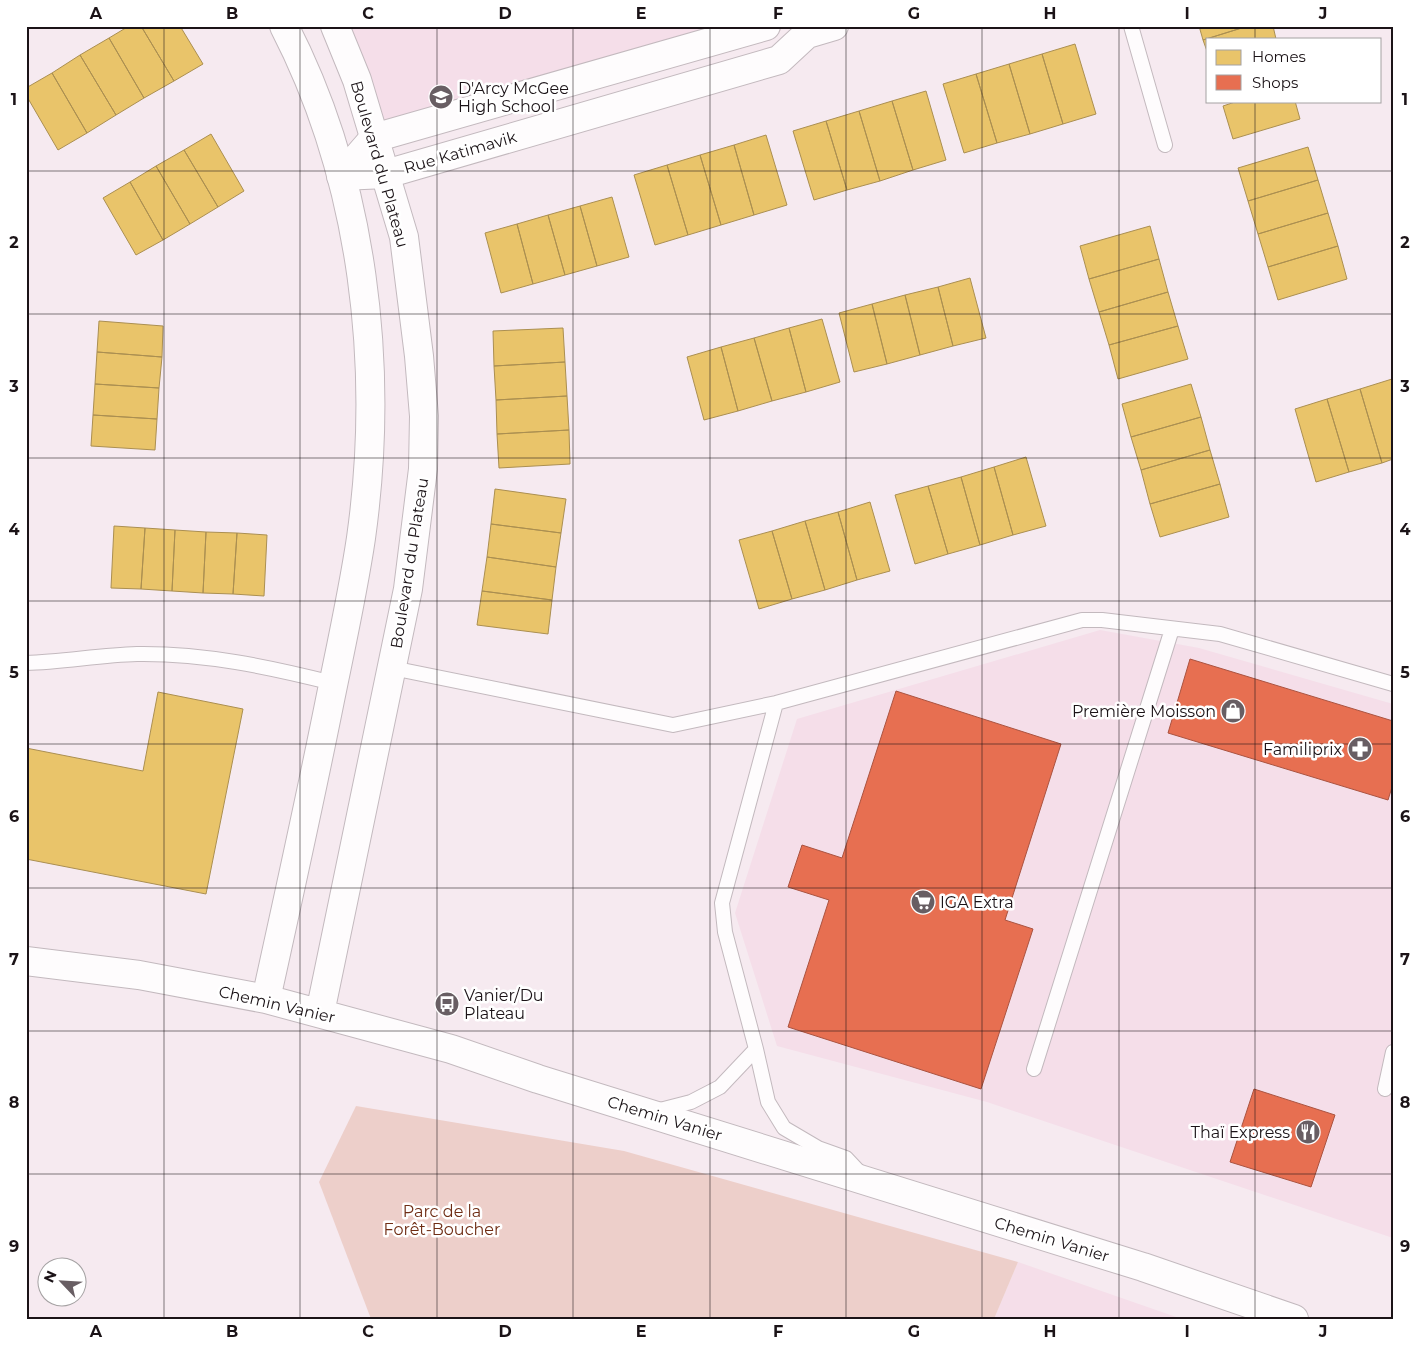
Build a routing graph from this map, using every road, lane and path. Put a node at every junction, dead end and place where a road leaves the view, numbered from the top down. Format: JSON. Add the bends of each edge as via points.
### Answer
{"nodes":[{"id":1,"x":284,"y":26,"type":"edge"},
{"id":2,"x":335,"y":26,"type":"edge"},
{"id":3,"x":766,"y":26,"type":"edge"},
{"id":4,"x":777,"y":26,"type":"edge"},
{"id":5,"x":834,"y":26,"type":"edge"},
{"id":6,"x":1131,"y":26,"type":"edge"},
{"id":7,"x":807,"y":34,"type":"junction"},
{"id":8,"x":374,"y":138,"type":"junction"},
{"id":9,"x":1165,"y":145,"type":"dead end"},
{"id":10,"x":386,"y":174,"type":"junction"},
{"id":11,"x":341,"y":176,"type":"junction"},
{"id":12,"x":1172,"y":629,"type":"junction"},
{"id":13,"x":26,"y":664,"type":"edge"},
{"id":14,"x":392,"y":668,"type":"junction"},
{"id":15,"x":333,"y":683,"type":"junction"},
{"id":16,"x":1393,"y":684,"type":"edge"},
{"id":17,"x":776,"y":703,"type":"junction"},
{"id":18,"x":26,"y":961,"type":"edge"},
{"id":19,"x":266,"y":999,"type":"junction"},
{"id":20,"x":320,"y":1013,"type":"junction"},
{"id":21,"x":756,"y":1048,"type":"junction"},
{"id":22,"x":1393,"y":1052,"type":"edge"},
{"id":23,"x":1034,"y":1069,"type":"dead end"},
{"id":24,"x":1385,"y":1090,"type":"dead end"},
{"id":25,"x":648,"y":1113,"type":"junction"},
{"id":26,"x":868,"y":1181,"type":"junction"},
{"id":27,"x":1294,"y":1319,"type":"edge"}],
"edges":[{"from":1,"to":11,"type":"main road","via":[[318,107]]},
{"from":2,"to":8,"type":"main road","name":"Boulevard du Plateau","via":[[357,80]]},
{"from":3,"to":8,"type":"main road"},
{"from":4,"to":7,"type":"main road"},
{"from":5,"to":7,"type":"main road","name":"Rue Katimavik"},
{"from":6,"to":9,"type":"lane"},
{"from":7,"to":10,"type":"main road","name":"Rue Katimavik","via":[[779,60]]},
{"from":8,"to":10,"type":"main road","name":"Boulevard du Plateau"},
{"from":8,"to":11,"type":"main road"},
{"from":10,"to":11,"type":"main road","name":"Rue Katimavik"},
{"from":10,"to":14,"type":"main road","name":"Boulevard du Plateau","via":[[404,237],[424,416],[417,527]]},
{"from":11,"to":15,"type":"main road","via":[[358,252],[371,367],[361,536]]},
{"from":12,"to":16,"type":"lane","via":[[1220,634]]},
{"from":12,"to":17,"type":"lane","via":[[1082,620]]},
{"from":12,"to":23,"type":"lane"},
{"from":13,"to":15,"type":"lane","via":[[136,654],[203,656]]},
{"from":14,"to":17,"type":"lane","via":[[673,726]]},
{"from":14,"to":20,"type":"main road","name":"Boulevard du Plateau"},
{"from":15,"to":19,"type":"main road"},
{"from":17,"to":21,"type":"lane","via":[[722,902],[725,932]]},
{"from":18,"to":19,"type":"main road","name":"Chemin Vanier","via":[[139,975]]},
{"from":19,"to":20,"type":"main road","name":"Chemin Vanier"},
{"from":20,"to":25,"type":"main road","name":"Chemin Vanier","via":[[451,1049]]},
{"from":21,"to":25,"type":"lane","via":[[720,1087],[690,1102]]},
{"from":21,"to":26,"type":"lane","via":[[768,1102],[784,1128],[818,1148],[846,1158]]},
{"from":22,"to":24,"type":"lane"},
{"from":25,"to":26,"type":"main road","name":"Chemin Vanier"},
{"from":26,"to":27,"type":"main road","name":"Chemin Vanier","via":[[1143,1267]]}]}
